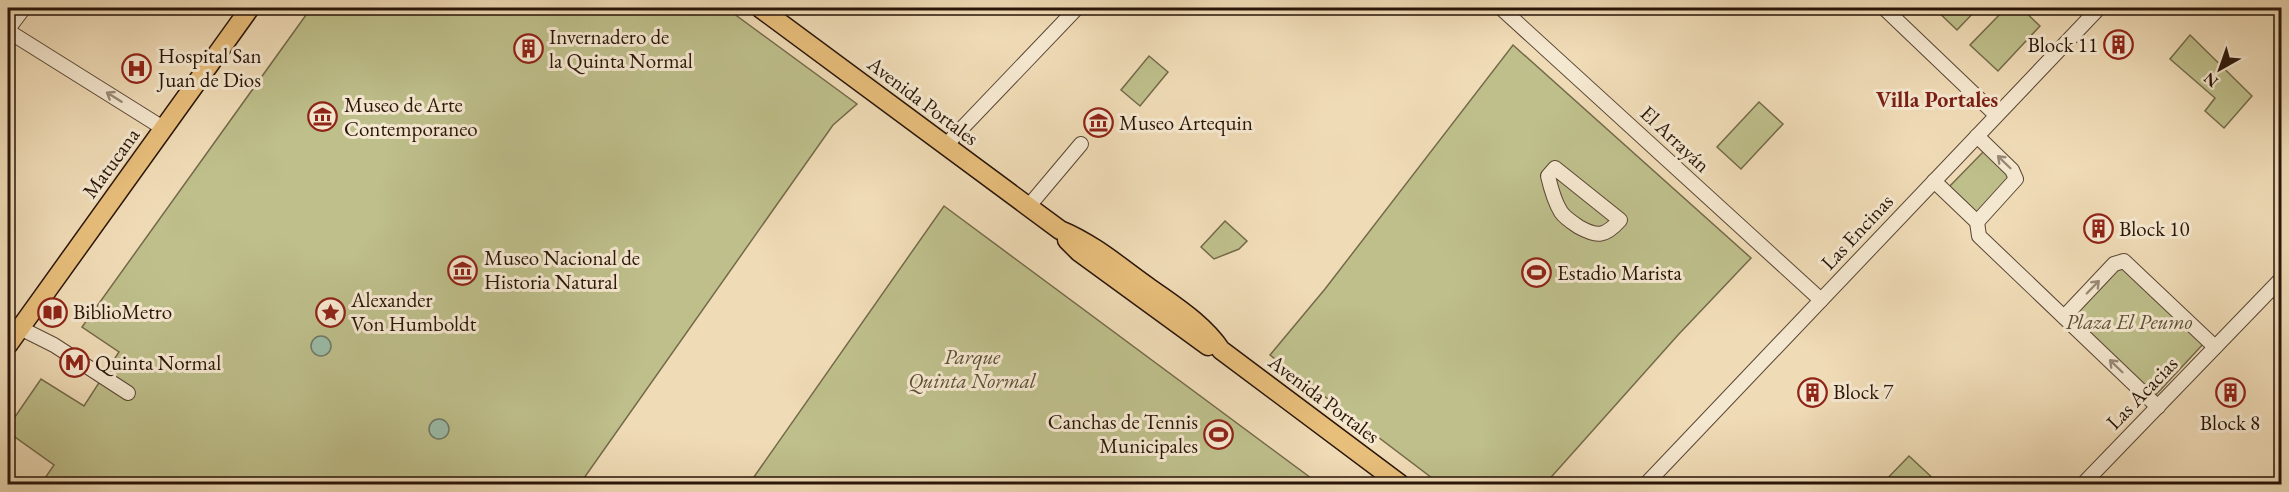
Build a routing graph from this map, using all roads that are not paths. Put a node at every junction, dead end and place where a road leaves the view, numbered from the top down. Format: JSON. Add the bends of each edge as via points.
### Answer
{"nodes":[{"id":1,"x":24,"y":8,"type":"edge"},
{"id":2,"x":250,"y":8,"type":"edge"},
{"id":3,"x":760,"y":8,"type":"edge"},
{"id":4,"x":1077,"y":8,"type":"edge"},
{"id":5,"x":1502,"y":8,"type":"edge"},
{"id":6,"x":1884,"y":8,"type":"edge"},
{"id":7,"x":2098,"y":8,"type":"edge"},
{"id":8,"x":8,"y":30,"type":"edge"},
{"id":9,"x":1996,"y":115,"type":"junction"},
{"id":10,"x":163,"y":128,"type":"junction"},
{"id":11,"x":1977,"y":136,"type":"junction"},
{"id":12,"x":1081,"y":144,"type":"dead end"},
{"id":13,"x":946,"y":146,"type":"junction"},
{"id":14,"x":1934,"y":181,"type":"junction"},
{"id":15,"x":1028,"y":207,"type":"junction"},
{"id":16,"x":1620,"y":220,"type":"joint"},
{"id":17,"x":1977,"y":222,"type":"junction"},
{"id":18,"x":2282,"y":278,"type":"edge"},
{"id":19,"x":1821,"y":300,"type":"junction"},
{"id":20,"x":2064,"y":317,"type":"junction"},
{"id":21,"x":14,"y":324,"type":"edge"},
{"id":22,"x":8,"y":345,"type":"edge"},
{"id":23,"x":2215,"y":347,"type":"junction"},
{"id":24,"x":128,"y":393,"type":"dead end"},
{"id":25,"x":2158,"y":407,"type":"junction"},
{"id":26,"x":1400,"y":484,"type":"edge"},
{"id":27,"x":1646,"y":484,"type":"edge"},
{"id":28,"x":2084,"y":484,"type":"edge"}],
"edges":[{"from":1,"to":8,"type":"street"},
{"from":2,"to":10,"type":"main road","name":"Matucana"},
{"from":3,"to":13,"type":"main road","name":"Avenida Portales"},
{"from":4,"to":13,"type":"street"},
{"from":5,"to":19,"type":"street","name":"El Arrayán"},
{"from":6,"to":9,"type":"street"},
{"from":7,"to":9,"type":"street","name":"Las Encinas"},
{"from":10,"to":8,"type":"street","one_way":true},
{"from":9,"to":11,"type":"street","name":"Las Encinas"},
{"from":10,"to":21,"type":"main road","name":"Matucana"},
{"from":11,"to":14,"type":"street","name":"Las Encinas"},
{"from":17,"to":11,"type":"street","one_way":true,"via":[[2016,179],[2012,170]]},
{"from":12,"to":15,"type":"street"},
{"from":13,"to":15,"type":"main road","name":"Avenida Portales"},
{"from":14,"to":17,"type":"street"},
{"from":14,"to":19,"type":"street","name":"Las Encinas"},
{"from":15,"to":26,"type":"main road","name":"Avenida Portales","via":[[1060,231],[1086,242],[1192,320],[1221,350]]},
{"from":16,"to":16,"type":"street","via":[[1555,168],[1548,176],[1562,214],[1575,225],[1594,235],[1604,233]]},
{"from":17,"to":20,"type":"street","via":[[1979,236]]},
{"from":18,"to":23,"type":"street","name":"Las Acacias"},
{"from":19,"to":27,"type":"street","name":"Las Encinas"},
{"from":20,"to":23,"type":"street","one_way":true,"via":[[2114,264],[2124,261]]},
{"from":25,"to":20,"type":"street","one_way":true},
{"from":21,"to":22,"type":"main road","name":"Matucana"},
{"from":21,"to":24,"type":"street"},
{"from":23,"to":25,"type":"street","name":"Las Acacias"},
{"from":25,"to":28,"type":"street","name":"Las Acacias"}]}
